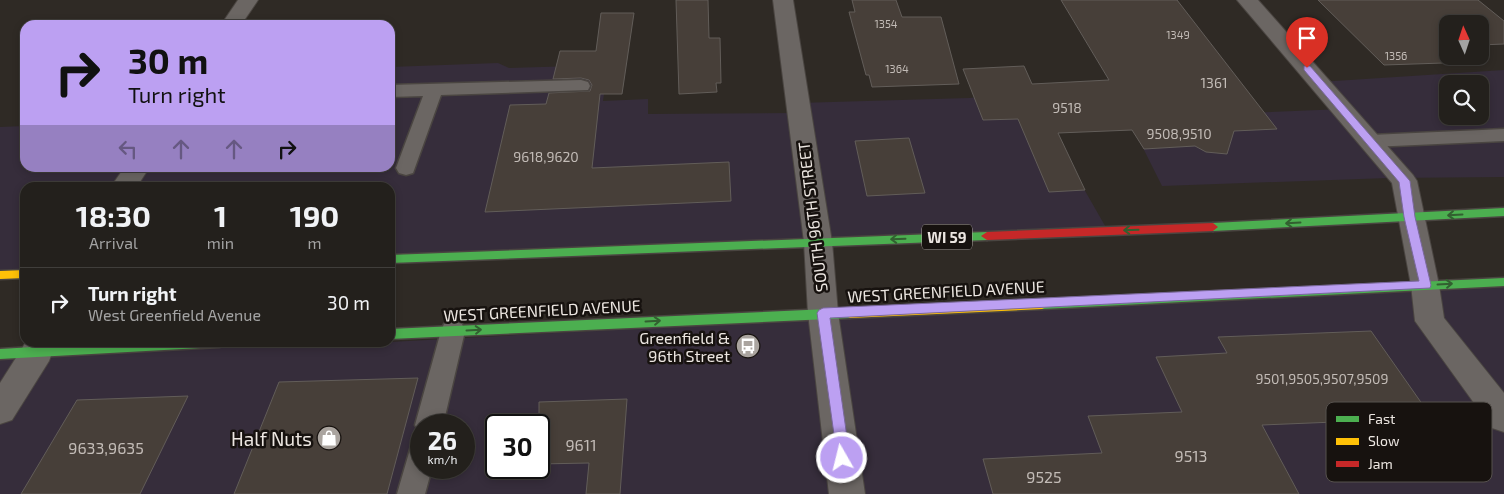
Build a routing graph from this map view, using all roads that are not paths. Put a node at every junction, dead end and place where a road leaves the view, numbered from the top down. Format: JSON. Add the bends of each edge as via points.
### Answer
{"nodes":[{"id":1,"x":248,"y":0,"type":"edge"},
{"id":2,"x":783,"y":0,"type":"edge"},
{"id":3,"x":1247,"y":0,"type":"edge"},
{"id":4,"x":234,"y":20,"type":"edge"},
{"id":5,"x":580,"y":86,"type":"dead end"},
{"id":6,"x":434,"y":90,"type":"junction"},
{"id":7,"x":395,"y":91,"type":"edge"},
{"id":8,"x":1504,"y":135,"type":"edge"},
{"id":9,"x":1371,"y":141,"type":"junction"},
{"id":10,"x":406,"y":168,"type":"dead end"},
{"id":11,"x":1504,"y":212,"type":"edge"},
{"id":12,"x":1410,"y":217,"type":"junction"},
{"id":13,"x":818,"y":242,"type":"junction"},
{"id":14,"x":395,"y":259,"type":"edge"},
{"id":15,"x":20,"y":274,"type":"edge"},
{"id":16,"x":0,"y":275,"type":"edge"},
{"id":17,"x":1504,"y":282,"type":"edge"},
{"id":18,"x":1426,"y":285,"type":"junction"},
{"id":19,"x":823,"y":313,"type":"junction"},
{"id":20,"x":453,"y":331,"type":"junction"},
{"id":21,"x":395,"y":334,"type":"edge"},
{"id":22,"x":40,"y":347,"type":"edge"},
{"id":23,"x":0,"y":354,"type":"edge"},
{"id":24,"x":1492,"y":402,"type":"edge"},
{"id":25,"x":1492,"y":402,"type":"edge"},
{"id":26,"x":0,"y":410,"type":"edge"},
{"id":27,"x":432,"y":414,"type":"edge"},
{"id":28,"x":1504,"y":418,"type":"edge"},
{"id":29,"x":415,"y":479,"type":"edge"},
{"id":30,"x":411,"y":494,"type":"edge"},
{"id":31,"x":848,"y":494,"type":"edge"}],
"edges":[{"from":1,"to":4,"type":"street"},
{"from":2,"to":13,"type":"street","name":"SOUTH 96TH STREET"},
{"from":3,"to":9,"type":"street"},
{"from":5,"to":6,"type":"lane"},
{"from":6,"to":7,"type":"lane"},
{"from":6,"to":10,"type":"lane"},
{"from":8,"to":9,"type":"lane"},
{"from":9,"to":12,"type":"street","via":[[1404,181]]},
{"from":11,"to":12,"type":"main road","number":"WI 59","one_way":true},
{"from":12,"to":13,"type":"main road","number":"WI 59","one_way":true},
{"from":12,"to":18,"type":"street"},
{"from":13,"to":14,"type":"main road","number":"WI 59"},
{"from":13,"to":19,"type":"street","name":"SOUTH 96TH STREET"},
{"from":15,"to":16,"type":"main road"},
{"from":18,"to":17,"type":"main road","name":"WEST GREENFIELD AVENUE","one_way":true},
{"from":18,"to":19,"type":"main road","name":"WEST GREENFIELD AVENUE"},
{"from":18,"to":24,"type":"street","via":[[1430,321]]},
{"from":20,"to":19,"type":"main road","name":"WEST GREENFIELD AVENUE","one_way":true},
{"from":19,"to":31,"type":"street","name":"SOUTH 96TH STREET"},
{"from":20,"to":21,"type":"main road","name":"WEST GREENFIELD AVENUE"},
{"from":20,"to":27,"type":"lane"},
{"from":22,"to":23,"type":"main road"},
{"from":22,"to":26,"type":"street"},
{"from":25,"to":28,"type":"street"},
{"from":29,"to":30,"type":"lane"}]}
